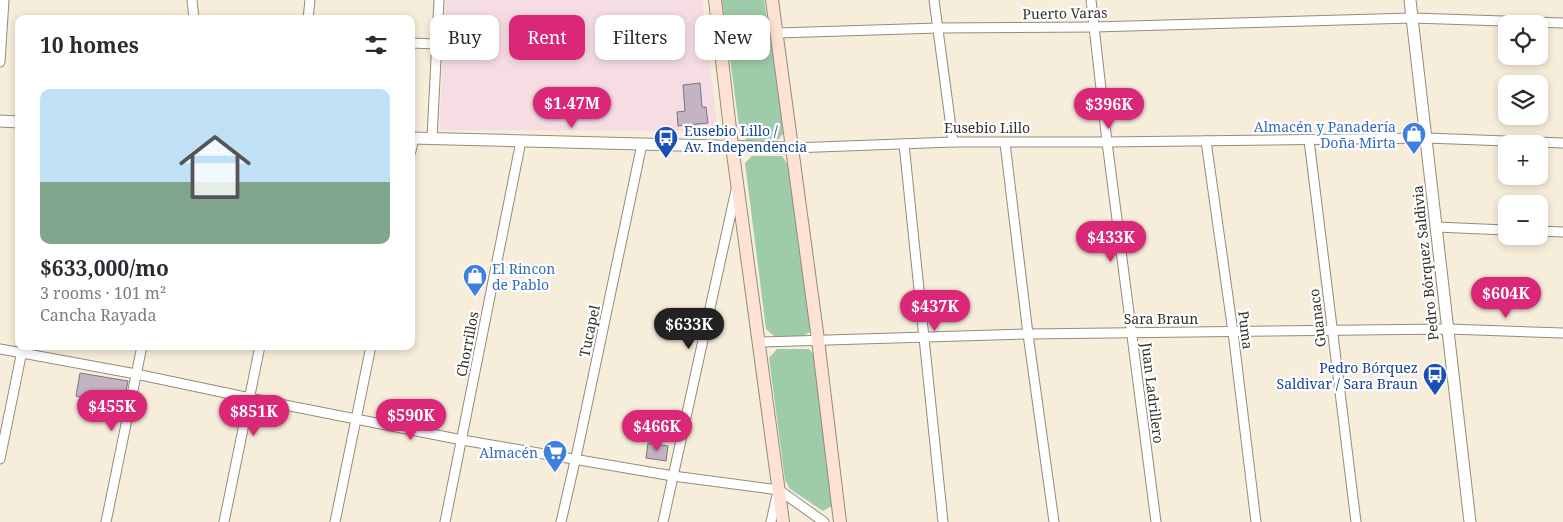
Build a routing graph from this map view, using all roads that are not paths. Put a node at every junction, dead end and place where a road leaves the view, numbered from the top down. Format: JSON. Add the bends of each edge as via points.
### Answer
{"nodes":[{"id":1,"x":4,"y":0,"type":"edge"},
{"id":2,"x":192,"y":0,"type":"edge"},
{"id":3,"x":310,"y":0,"type":"edge"},
{"id":4,"x":439,"y":0,"type":"edge"},
{"id":5,"x":715,"y":0,"type":"edge"},
{"id":6,"x":772,"y":0,"type":"edge"},
{"id":7,"x":934,"y":0,"type":"edge"},
{"id":8,"x":1091,"y":0,"type":"edge"},
{"id":9,"x":1410,"y":0,"type":"edge"},
{"id":10,"x":194,"y":15,"type":"edge"},
{"id":11,"x":308,"y":15,"type":"edge"},
{"id":12,"x":438,"y":15,"type":"edge"},
{"id":13,"x":1412,"y":18,"type":"junction"},
{"id":14,"x":1563,"y":23,"type":"edge"},
{"id":15,"x":1094,"y":27,"type":"junction"},
{"id":16,"x":938,"y":28,"type":"junction"},
{"id":17,"x":777,"y":33,"type":"junction"},
{"id":18,"x":415,"y":43,"type":"edge"},
{"id":19,"x":430,"y":44,"type":"edge"},
{"id":20,"x":0,"y":50,"type":"edge"},
{"id":21,"x":435,"y":60,"type":"edge"},
{"id":22,"x":0,"y":62,"type":"edge"},
{"id":23,"x":0,"y":122,"type":"edge"},
{"id":24,"x":15,"y":122,"type":"edge"},
{"id":25,"x":415,"y":138,"type":"edge"},
{"id":26,"x":432,"y":138,"type":"junction"},
{"id":27,"x":1426,"y":138,"type":"junction"},
{"id":28,"x":1309,"y":140,"type":"junction"},
{"id":29,"x":521,"y":141,"type":"junction"},
{"id":30,"x":1206,"y":141,"type":"junction"},
{"id":31,"x":953,"y":142,"type":"junction"},
{"id":32,"x":1108,"y":142,"type":"junction"},
{"id":33,"x":1005,"y":143,"type":"junction"},
{"id":34,"x":1563,"y":143,"type":"edge"},
{"id":35,"x":642,"y":144,"type":"junction"},
{"id":36,"x":904,"y":144,"type":"junction"},
{"id":37,"x":732,"y":146,"type":"junction"},
{"id":38,"x":792,"y":148,"type":"junction"},
{"id":39,"x":737,"y":182,"type":"junction"},
{"id":40,"x":1436,"y":227,"type":"junction"},
{"id":41,"x":1498,"y":230,"type":"edge"},
{"id":42,"x":1548,"y":231,"type":"edge"},
{"id":43,"x":1563,"y":232,"type":"edge"},
{"id":44,"x":1448,"y":329,"type":"junction"},
{"id":45,"x":1332,"y":330,"type":"junction"},
{"id":46,"x":1131,"y":332,"type":"junction"},
{"id":47,"x":1233,"y":332,"type":"junction"},
{"id":48,"x":1563,"y":333,"type":"edge"},
{"id":49,"x":1028,"y":334,"type":"junction"},
{"id":50,"x":924,"y":336,"type":"junction"},
{"id":51,"x":818,"y":340,"type":"junction"},
{"id":52,"x":759,"y":342,"type":"junction"},
{"id":53,"x":0,"y":349,"type":"edge"},
{"id":54,"x":15,"y":350,"type":"edge"},
{"id":55,"x":22,"y":350,"type":"edge"},
{"id":56,"x":141,"y":350,"type":"edge"},
{"id":57,"x":259,"y":350,"type":"edge"},
{"id":58,"x":370,"y":350,"type":"edge"},
{"id":59,"x":136,"y":374,"type":"junction"},
{"id":60,"x":250,"y":398,"type":"junction"},
{"id":61,"x":357,"y":418,"type":"junction"},
{"id":62,"x":462,"y":440,"type":"junction"},
{"id":63,"x":0,"y":459,"type":"edge"},
{"id":64,"x":576,"y":459,"type":"junction"},
{"id":65,"x":674,"y":476,"type":"junction"},
{"id":66,"x":779,"y":490,"type":"junction"},
{"id":67,"x":106,"y":522,"type":"edge"},
{"id":68,"x":224,"y":522,"type":"edge"},
{"id":69,"x":335,"y":522,"type":"edge"},
{"id":70,"x":444,"y":522,"type":"edge"},
{"id":71,"x":560,"y":522,"type":"edge"},
{"id":72,"x":664,"y":522,"type":"edge"},
{"id":73,"x":771,"y":522,"type":"edge"},
{"id":74,"x":783,"y":522,"type":"edge"},
{"id":75,"x":824,"y":522,"type":"edge"},
{"id":76,"x":840,"y":522,"type":"edge"},
{"id":77,"x":944,"y":522,"type":"edge"},
{"id":78,"x":1054,"y":522,"type":"edge"},
{"id":79,"x":1156,"y":522,"type":"edge"},
{"id":80,"x":1256,"y":522,"type":"edge"},
{"id":81,"x":1356,"y":522,"type":"edge"},
{"id":82,"x":1470,"y":522,"type":"edge"}],
"edges":[{"from":1,"to":20,"type":"street"},
{"from":2,"to":10,"type":"street"},
{"from":3,"to":11,"type":"street"},
{"from":4,"to":12,"type":"street"},
{"from":5,"to":37,"type":"main road"},
{"from":6,"to":17,"type":"main road"},
{"from":7,"to":16,"type":"street"},
{"from":8,"to":15,"type":"street","name":"Juan Ladrillero"},
{"from":9,"to":13,"type":"street","name":"Pedro Bórquez Saldivia"},
{"from":13,"to":14,"type":"street","name":"Puerto Varas"},
{"from":13,"to":15,"type":"street","name":"Puerto Varas"},
{"from":13,"to":27,"type":"street","name":"Pedro Bórquez Saldivia"},
{"from":15,"to":16,"type":"street","name":"Puerto Varas"},
{"from":15,"to":32,"type":"street","name":"Juan Ladrillero"},
{"from":16,"to":17,"type":"street","name":"Puerto Varas"},
{"from":16,"to":31,"type":"street"},
{"from":17,"to":38,"type":"main road"},
{"from":18,"to":19,"type":"street"},
{"from":20,"to":22,"type":"street"},
{"from":21,"to":26,"type":"street"},
{"from":23,"to":24,"type":"street"},
{"from":25,"to":26,"type":"street","name":"Eusebio Lillo"},
{"from":26,"to":29,"type":"street","name":"Eusebio Lillo"},
{"from":27,"to":28,"type":"street","name":"Eusebio Lillo"},
{"from":27,"to":34,"type":"street","name":"Eusebio Lillo"},
{"from":27,"to":40,"type":"street","name":"Pedro Bórquez Saldivia"},
{"from":28,"to":30,"type":"street","name":"Eusebio Lillo"},
{"from":28,"to":45,"type":"street","name":"Guanaco"},
{"from":29,"to":35,"type":"street","name":"Eusebio Lillo"},
{"from":29,"to":62,"type":"street","name":"Chorrillos"},
{"from":30,"to":32,"type":"street","name":"Eusebio Lillo"},
{"from":30,"to":47,"type":"street","name":"Puma"},
{"from":31,"to":33,"type":"street","name":"Eusebio Lillo"},
{"from":31,"to":36,"type":"street","name":"Eusebio Lillo"},
{"from":32,"to":33,"type":"street","name":"Eusebio Lillo"},
{"from":32,"to":46,"type":"street","name":"Juan Ladrillero"},
{"from":33,"to":49,"type":"street"},
{"from":35,"to":37,"type":"street","name":"Eusebio Lillo"},
{"from":35,"to":64,"type":"street","name":"Tucapel"},
{"from":36,"to":38,"type":"street","name":"Eusebio Lillo"},
{"from":36,"to":50,"type":"street"},
{"from":37,"to":38,"type":"street","name":"Eusebio Lillo"},
{"from":37,"to":39,"type":"main road"},
{"from":38,"to":51,"type":"main road"},
{"from":39,"to":52,"type":"main road"},
{"from":39,"to":65,"type":"street"},
{"from":40,"to":41,"type":"street"},
{"from":40,"to":44,"type":"street","name":"Pedro Bórquez Saldivia"},
{"from":42,"to":43,"type":"street"},
{"from":44,"to":45,"type":"street","name":"Sara Braun"},
{"from":44,"to":48,"type":"street","name":"Sara Braun"},
{"from":44,"to":82,"type":"street","name":"Pedro Bórquez Saldivia"},
{"from":45,"to":47,"type":"street","name":"Sara Braun"},
{"from":45,"to":81,"type":"street","name":"Guanaco"},
{"from":46,"to":47,"type":"street","name":"Sara Braun"},
{"from":46,"to":49,"type":"street","name":"Sara Braun"},
{"from":46,"to":79,"type":"street","name":"Juan Ladrillero"},
{"from":47,"to":80,"type":"street","name":"Puma"},
{"from":49,"to":50,"type":"street","name":"Sara Braun"},
{"from":49,"to":78,"type":"street"},
{"from":50,"to":51,"type":"street","name":"Sara Braun"},
{"from":50,"to":77,"type":"street"},
{"from":51,"to":52,"type":"street","name":"Sara Braun"},
{"from":51,"to":76,"type":"main road"},
{"from":52,"to":66,"type":"main road"},
{"from":53,"to":54,"type":"street"},
{"from":55,"to":59,"type":"street"},
{"from":55,"to":63,"type":"street"},
{"from":56,"to":59,"type":"street"},
{"from":57,"to":60,"type":"street"},
{"from":58,"to":61,"type":"street"},
{"from":59,"to":60,"type":"street"},
{"from":59,"to":67,"type":"street"},
{"from":60,"to":61,"type":"street"},
{"from":60,"to":68,"type":"street"},
{"from":61,"to":62,"type":"street"},
{"from":61,"to":69,"type":"street"},
{"from":62,"to":64,"type":"street"},
{"from":62,"to":70,"type":"street","name":"Chorrillos"},
{"from":64,"to":65,"type":"street"},
{"from":64,"to":71,"type":"street","name":"Tucapel"},
{"from":65,"to":66,"type":"street"},
{"from":65,"to":72,"type":"street"},
{"from":66,"to":73,"type":"street"},
{"from":66,"to":74,"type":"main road"},
{"from":66,"to":75,"type":"street"}]}
